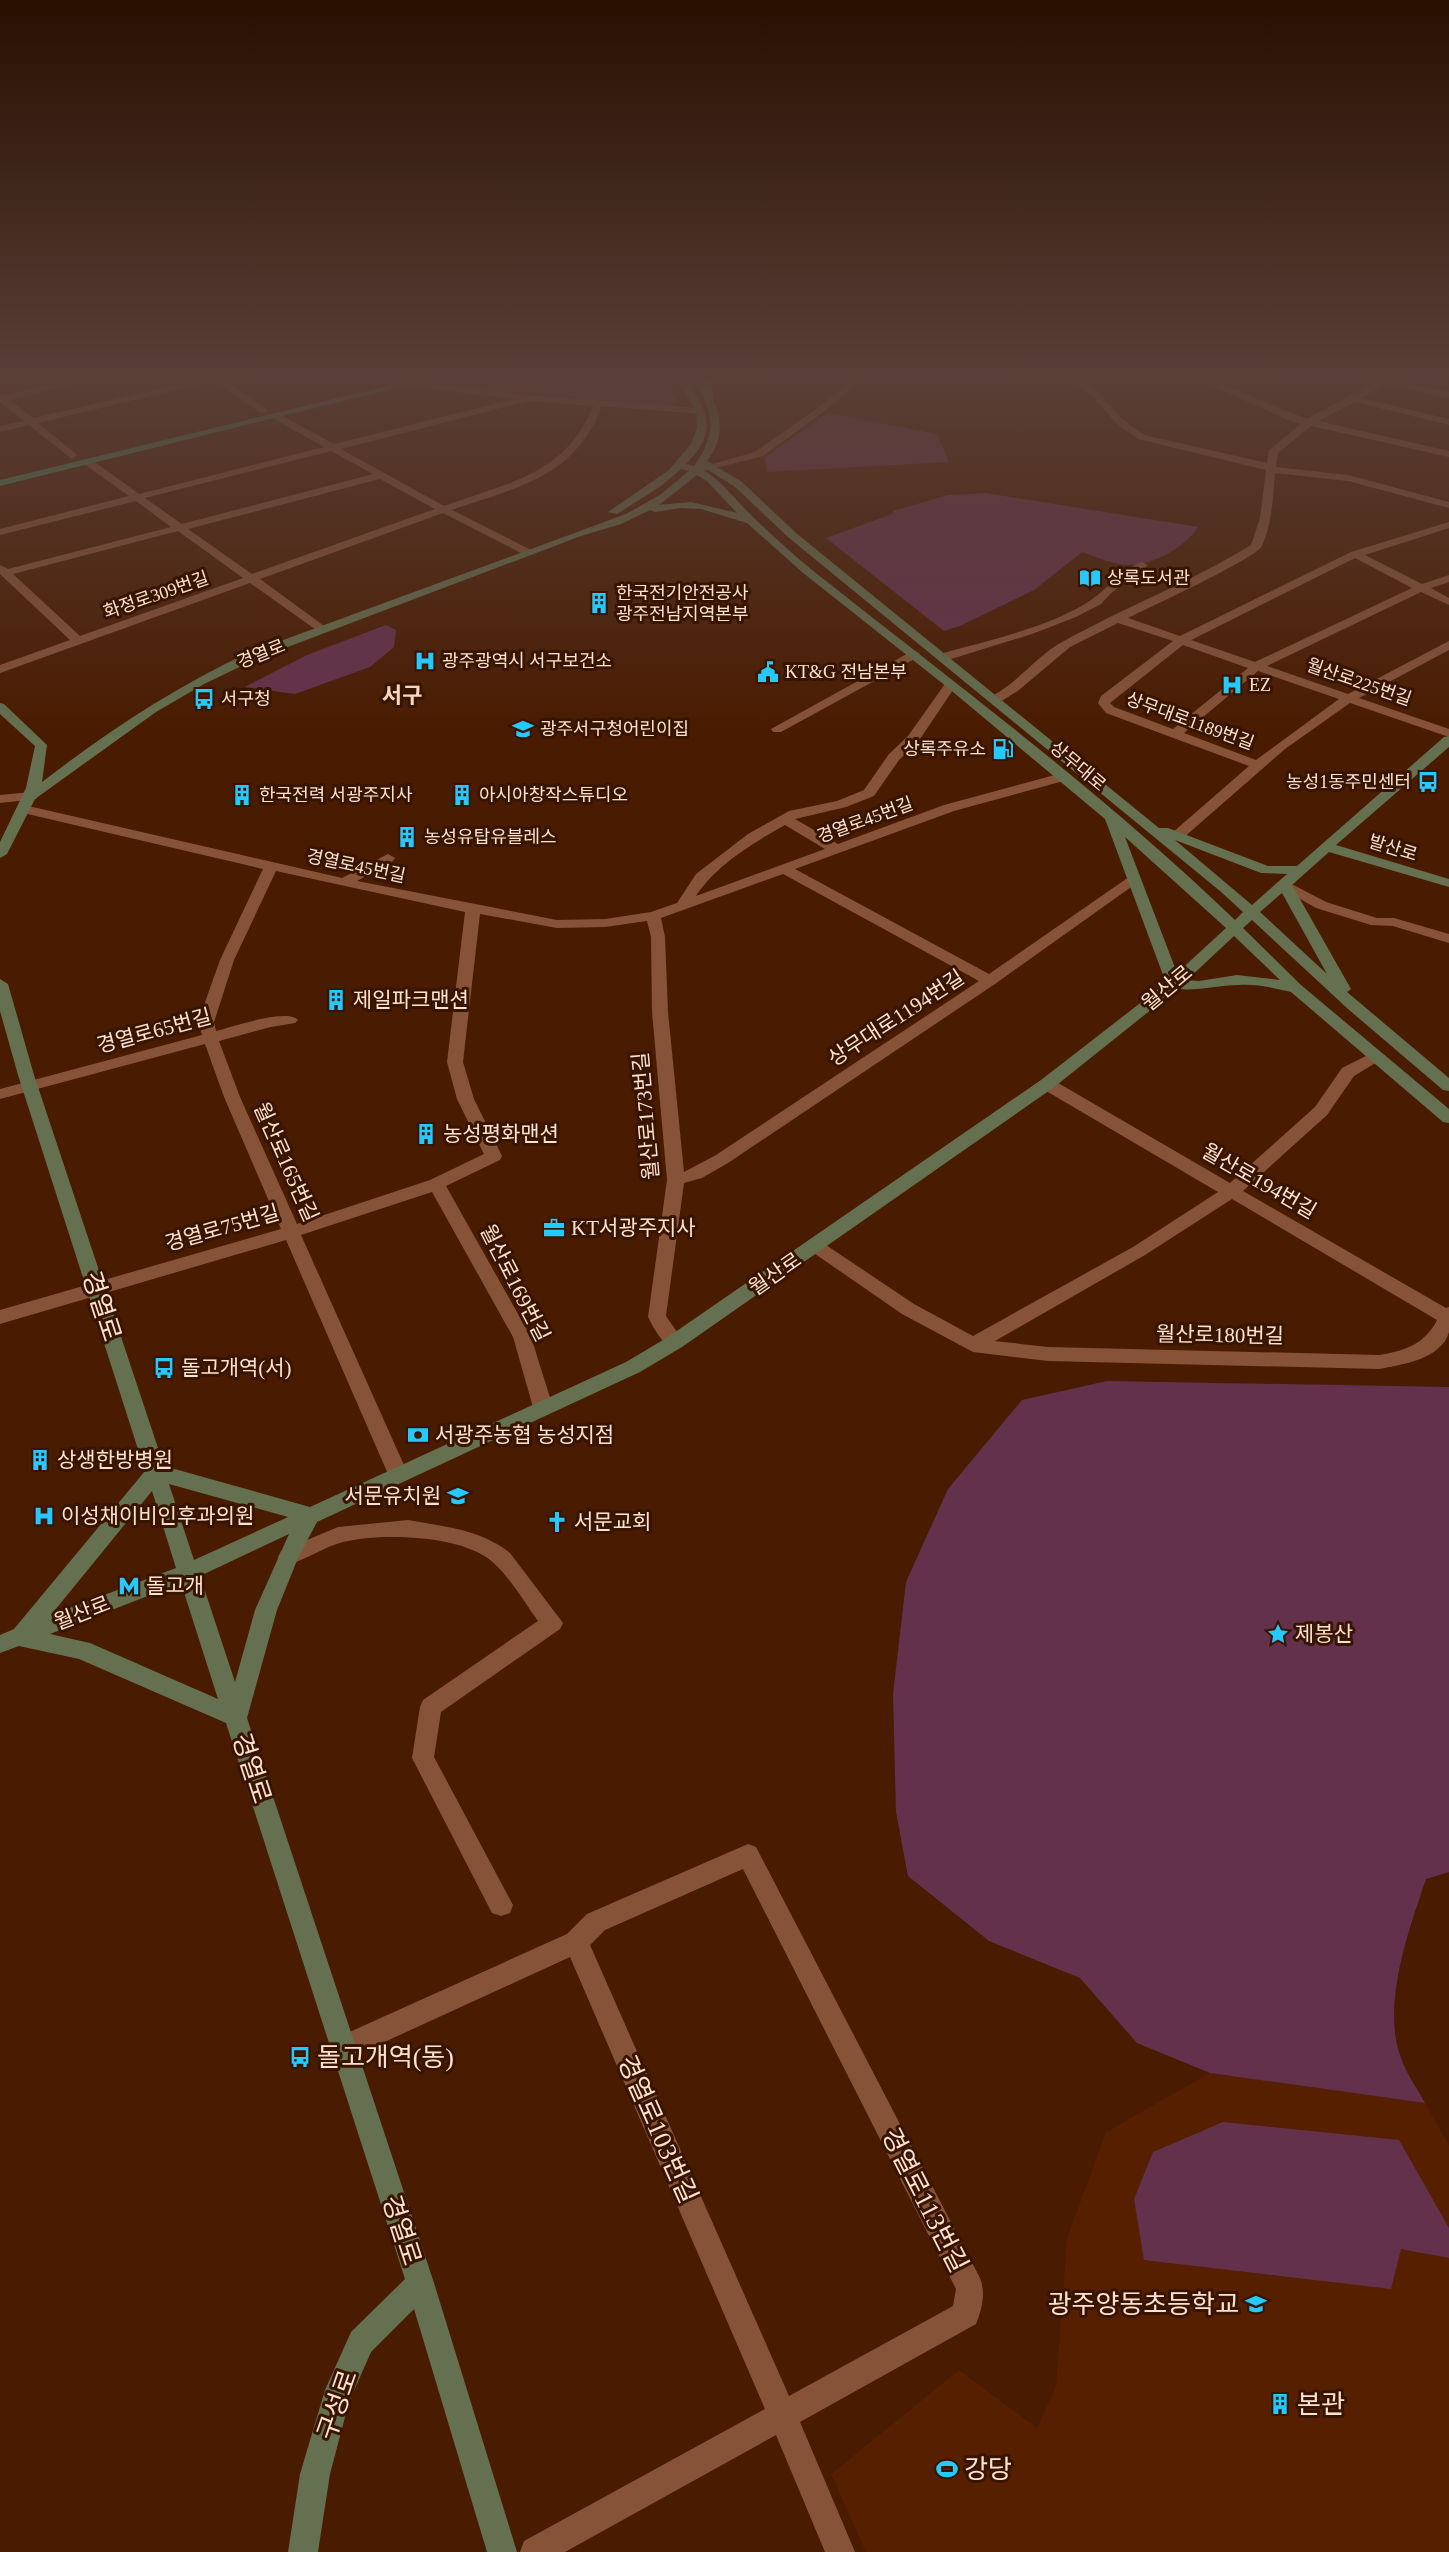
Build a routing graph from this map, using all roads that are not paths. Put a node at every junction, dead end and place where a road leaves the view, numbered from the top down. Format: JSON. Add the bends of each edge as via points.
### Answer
{"nodes":[{"id":1,"x":131,"y":499,"type":"edge"},
{"id":2,"x":142,"y":499,"type":"edge"},
{"id":3,"x":290,"y":499,"type":"edge"},
{"id":4,"x":425,"y":499,"type":"edge"},
{"id":5,"x":473,"y":499,"type":"edge"},
{"id":6,"x":634,"y":499,"type":"edge"},
{"id":7,"x":658,"y":499,"type":"edge"},
{"id":8,"x":730,"y":499,"type":"edge"},
{"id":9,"x":754,"y":499,"type":"edge"},
{"id":10,"x":1267,"y":499,"type":"edge"},
{"id":11,"x":1427,"y":499,"type":"edge"},
{"id":12,"x":1449,"y":505,"type":"edge"},
{"id":13,"x":444,"y":510,"type":"junction"},
{"id":14,"x":630,"y":516,"type":"junction"},
{"id":15,"x":751,"y":521,"type":"junction"},
{"id":16,"x":1449,"y":525,"type":"edge"},
{"id":17,"x":180,"y":528,"type":"junction"},
{"id":18,"x":0,"y":532,"type":"edge"},
{"id":19,"x":577,"y":534,"type":"junction"},
{"id":20,"x":527,"y":552,"type":"junction"},
{"id":21,"x":1355,"y":554,"type":"junction"},
{"id":22,"x":1142,"y":565,"type":"dead end"},
{"id":23,"x":3,"y":570,"type":"edge"},
{"id":24,"x":1449,"y":578,"type":"edge"},
{"id":25,"x":252,"y":579,"type":"junction"},
{"id":26,"x":1420,"y":588,"type":"junction"},
{"id":27,"x":1449,"y":602,"type":"edge"},
{"id":28,"x":1116,"y":618,"type":"junction"},
{"id":29,"x":323,"y":630,"type":"junction"},
{"id":30,"x":77,"y":640,"type":"junction"},
{"id":31,"x":1182,"y":640,"type":"junction"},
{"id":32,"x":1449,"y":645,"type":"edge"},
{"id":33,"x":914,"y":654,"type":"junction"},
{"id":34,"x":944,"y":657,"type":"junction"},
{"id":35,"x":1257,"y":666,"type":"junction"},
{"id":36,"x":0,"y":669,"type":"edge"},
{"id":37,"x":951,"y":684,"type":"junction"},
{"id":38,"x":1349,"y":698,"type":"junction"},
{"id":39,"x":996,"y":699,"type":"junction"},
{"id":40,"x":0,"y":707,"type":"edge"},
{"id":41,"x":777,"y":729,"type":"dead end"},
{"id":42,"x":1449,"y":733,"type":"edge"},
{"id":43,"x":1175,"y":734,"type":"junction"},
{"id":44,"x":1449,"y":740,"type":"edge"},
{"id":45,"x":1258,"y":765,"type":"junction"},
{"id":46,"x":1062,"y":777,"type":"junction"},
{"id":47,"x":31,"y":796,"type":"junction"},
{"id":48,"x":0,"y":799,"type":"edge"},
{"id":49,"x":24,"y":809,"type":"junction"},
{"id":50,"x":1110,"y":816,"type":"junction"},
{"id":51,"x":785,"y":819,"type":"junction"},
{"id":52,"x":1148,"y":825,"type":"junction"},
{"id":53,"x":1177,"y":836,"type":"junction"},
{"id":54,"x":2,"y":846,"type":"edge"},
{"id":55,"x":1327,"y":847,"type":"junction"},
{"id":56,"x":836,"y":849,"type":"junction"},
{"id":57,"x":388,"y":858,"type":"dead end"},
{"id":58,"x":272,"y":865,"type":"junction"},
{"id":59,"x":783,"y":868,"type":"junction"},
{"id":60,"x":1301,"y":870,"type":"junction"},
{"id":61,"x":1134,"y":880,"type":"junction"},
{"id":62,"x":344,"y":883,"type":"junction"},
{"id":63,"x":1449,"y":883,"type":"edge"},
{"id":64,"x":1284,"y":884,"type":"junction"},
{"id":65,"x":682,"y":906,"type":"junction"},
{"id":66,"x":473,"y":909,"type":"junction"},
{"id":67,"x":1252,"y":912,"type":"junction"},
{"id":68,"x":653,"y":916,"type":"junction"},
{"id":69,"x":1233,"y":928,"type":"junction"},
{"id":70,"x":1449,"y":939,"type":"edge"},
{"id":71,"x":990,"y":981,"type":"junction"},
{"id":72,"x":0,"y":984,"type":"edge"},
{"id":73,"x":1174,"y":984,"type":"junction"},
{"id":74,"x":1296,"y":987,"type":"junction"},
{"id":75,"x":1353,"y":1006,"type":"junction"},
{"id":76,"x":290,"y":1020,"type":"dead end"},
{"id":77,"x":210,"y":1038,"type":"junction"},
{"id":78,"x":1376,"y":1056,"type":"junction"},
{"id":79,"x":1047,"y":1084,"type":"junction"},
{"id":80,"x":30,"y":1086,"type":"junction"},
{"id":81,"x":1449,"y":1086,"type":"edge"},
{"id":82,"x":0,"y":1094,"type":"edge"},
{"id":83,"x":1449,"y":1118,"type":"edge"},
{"id":84,"x":676,"y":1180,"type":"junction"},
{"id":85,"x":436,"y":1184,"type":"junction"},
{"id":86,"x":1232,"y":1191,"type":"junction"},
{"id":87,"x":291,"y":1232,"type":"junction"},
{"id":88,"x":814,"y":1245,"type":"junction"},
{"id":89,"x":96,"y":1288,"type":"junction"},
{"id":90,"x":1448,"y":1316,"type":"edge"},
{"id":91,"x":0,"y":1317,"type":"edge"},
{"id":92,"x":675,"y":1342,"type":"junction"},
{"id":93,"x":973,"y":1345,"type":"junction"},
{"id":94,"x":543,"y":1407,"type":"junction"},
{"id":95,"x":156,"y":1472,"type":"junction"},
{"id":96,"x":398,"y":1474,"type":"junction"},
{"id":97,"x":310,"y":1515,"type":"junction"},
{"id":98,"x":288,"y":1557,"type":"junction"},
{"id":99,"x":188,"y":1572,"type":"junction"},
{"id":100,"x":10,"y":1641,"type":"edge"},
{"id":101,"x":236,"y":1717,"type":"junction"},
{"id":102,"x":501,"y":1905,"type":"dead end"},
{"id":103,"x":576,"y":1942,"type":"junction"},
{"id":104,"x":343,"y":2048,"type":"junction"},
{"id":105,"x":420,"y":2283,"type":"junction"},
{"id":106,"x":782,"y":2414,"type":"junction"},
{"id":107,"x":303,"y":2552,"type":"edge"},
{"id":108,"x":502,"y":2552,"type":"edge"},
{"id":109,"x":535,"y":2552,"type":"edge"},
{"id":110,"x":840,"y":2552,"type":"edge"}],
"edges":[{"from":1,"to":18,"type":"street"},
{"from":2,"to":17,"type":"street"},
{"from":3,"to":17,"type":"street"},
{"from":4,"to":13,"type":"street"},
{"from":5,"to":13,"type":"street","name":"화정로309번길"},
{"from":6,"to":19,"type":"street","name":"경열로"},
{"from":7,"to":14,"type":"street","name":"경열로"},
{"from":8,"to":15,"type":"street","name":"상무대로"},
{"from":9,"to":34,"type":"street","name":"상무대로","via":[[792,535]]},
{"from":10,"to":28,"type":"street","via":[[1256,546],[1225,566]]},
{"from":11,"to":12,"type":"street"},
{"from":13,"to":20,"type":"street"},
{"from":13,"to":25,"type":"street","name":"화정로309번길"},
{"from":14,"to":15,"type":"street","via":[[676,504],[699,504]]},
{"from":14,"to":19,"type":"street","name":"경열로"},
{"from":15,"to":33,"type":"street","name":"상무대로","via":[[806,570]]},
{"from":16,"to":21,"type":"street"},
{"from":17,"to":23,"type":"street"},
{"from":17,"to":25,"type":"street"},
{"from":19,"to":20,"type":"street","name":"경열로"},
{"from":20,"to":29,"type":"street","name":"경열로"},
{"from":21,"to":26,"type":"street"},
{"from":21,"to":31,"type":"street"},
{"from":22,"to":34,"type":"street","via":[[1097,602],[1072,615]]},
{"from":23,"to":30,"type":"street"},
{"from":24,"to":26,"type":"street","name":"월산로225번길"},
{"from":25,"to":29,"type":"street"},
{"from":25,"to":30,"type":"street","name":"화정로309번길"},
{"from":26,"to":27,"type":"street"},
{"from":26,"to":35,"type":"street","name":"월산로225번길"},
{"from":28,"to":31,"type":"street","name":"월산로225번길"},
{"from":28,"to":39,"type":"street","via":[[1055,652],[1013,691]]},
{"from":29,"to":47,"type":"street","name":"경열로","via":[[252,656],[170,698]]},
{"from":30,"to":36,"type":"street","name":"화정로309번길"},
{"from":31,"to":35,"type":"street","name":"월산로225번길"},
{"from":31,"to":43,"type":"street","name":"상무대로1189번길","via":[[1104,703],[1110,710]]},
{"from":32,"to":38,"type":"street","name":"상무대로1189번길"},
{"from":33,"to":37,"type":"street","name":"상무대로"},
{"from":33,"to":41,"type":"street"},
{"from":34,"to":39,"type":"street","name":"상무대로"},
{"from":35,"to":38,"type":"street","name":"월산로225번길"},
{"from":35,"to":43,"type":"street","name":"월산로225번길"},
{"from":37,"to":46,"type":"street","name":"상무대로"},
{"from":37,"to":51,"type":"street","name":"경열로45번길","via":[[869,793]]},
{"from":38,"to":42,"type":"street","name":"월산로225번길"},
{"from":38,"to":45,"type":"street","name":"상무대로1189번길"},
{"from":39,"to":52,"type":"street","name":"상무대로"},
{"from":40,"to":47,"type":"street","via":[[41,745],[41,765]]},
{"from":43,"to":45,"type":"street","name":"상무대로1189번길"},
{"from":44,"to":55,"type":"street","name":"월산로"},
{"from":45,"to":53,"type":"street","name":"상무대로1189번길"},
{"from":46,"to":50,"type":"street","name":"상무대로"},
{"from":46,"to":56,"type":"street","name":"경열로45번길","via":[[949,808]]},
{"from":47,"to":48,"type":"street"},
{"from":47,"to":49,"type":"street","name":"경열로"},
{"from":49,"to":54,"type":"street","name":"경열로"},
{"from":49,"to":58,"type":"street","name":"경열로45번길"},
{"from":50,"to":61,"type":"street"},
{"from":50,"to":69,"type":"street","name":"상무대로"},
{"from":51,"to":56,"type":"street"},
{"from":51,"to":65,"type":"street","name":"경열로45번길","via":[[753,837],[700,877]]},
{"from":52,"to":53,"type":"street"},
{"from":52,"to":67,"type":"street","name":"상무대로"},
{"from":53,"to":60,"type":"street","via":[[1266,870]]},
{"from":55,"to":60,"type":"street","name":"월산로"},
{"from":55,"to":63,"type":"street","name":"발산로"},
{"from":56,"to":59,"type":"street","name":"경열로45번길"},
{"from":57,"to":62,"type":"street"},
{"from":58,"to":62,"type":"street","name":"경열로45번길"},
{"from":58,"to":77,"type":"street","name":"월산로165번길","via":[[214,997],[206,1022]]},
{"from":59,"to":65,"type":"street","name":"경열로45번길"},
{"from":59,"to":71,"type":"street"},
{"from":60,"to":64,"type":"street","name":"월산로"},
{"from":61,"to":71,"type":"street","name":"상무대로1194번길"},
{"from":61,"to":73,"type":"street"},
{"from":62,"to":66,"type":"street","name":"경열로45번길"},
{"from":64,"to":67,"type":"street","name":"월산로"},
{"from":64,"to":70,"type":"street","via":[[1321,905]]},
{"from":64,"to":75,"type":"street"},
{"from":65,"to":68,"type":"street","name":"경열로45번길"},
{"from":66,"to":68,"type":"street","name":"경열로45번길","via":[[556,924],[605,923]]},
{"from":66,"to":85,"type":"street","name":"경열로75번길","via":[[455,1062],[494,1156]]},
{"from":67,"to":69,"type":"street","name":"월산로"},
{"from":67,"to":75,"type":"street","name":"상무대로"},
{"from":68,"to":84,"type":"street","name":"월산로173번길","via":[[658,937],[660,1012]]},
{"from":69,"to":73,"type":"street","name":"월산로"},
{"from":69,"to":74,"type":"street","name":"상무대로"},
{"from":71,"to":84,"type":"street","name":"상무대로1194번길","via":[[722,1159]]},
{"from":72,"to":80,"type":"street","name":"경열로"},
{"from":73,"to":74,"type":"street","via":[[1199,986],[1237,980]]},
{"from":73,"to":79,"type":"street","name":"월산로"},
{"from":74,"to":78,"type":"street","name":"상무대로"},
{"from":75,"to":81,"type":"street","name":"상무대로"},
{"from":76,"to":77,"type":"street","name":"경열로65번길"},
{"from":77,"to":80,"type":"street","name":"경열로65번길"},
{"from":77,"to":87,"type":"street","name":"월산로165번길"},
{"from":78,"to":83,"type":"street","name":"상무대로"},
{"from":78,"to":86,"type":"street","via":[[1348,1072],[1321,1111]]},
{"from":79,"to":86,"type":"street","name":"월산로194번길"},
{"from":79,"to":88,"type":"street","name":"월산로"},
{"from":80,"to":82,"type":"street","name":"경열로65번길"},
{"from":80,"to":89,"type":"street","name":"경열로"},
{"from":84,"to":92,"type":"street","name":"월산로173번길","via":[[657,1317]]},
{"from":85,"to":87,"type":"street","name":"경열로75번길"},
{"from":85,"to":94,"type":"street","name":"월산로169번길","via":[[522,1337]]},
{"from":86,"to":90,"type":"street","name":"월산로194번길"},
{"from":86,"to":93,"type":"street","via":[[1139,1251]]},
{"from":87,"to":89,"type":"street","name":"경열로75번길"},
{"from":87,"to":96,"type":"street","name":"월산로165번길"},
{"from":88,"to":92,"type":"street","name":"월산로"},
{"from":88,"to":93,"type":"street","name":"월산로180번길","via":[[908,1309]]},
{"from":89,"to":91,"type":"street","name":"경열로75번길"},
{"from":89,"to":95,"type":"street","name":"경열로"},
{"from":90,"to":93,"type":"street","name":"월산로180번길","via":[[1437,1339],[1409,1358],[1379,1362],[1048,1354]]},
{"from":92,"to":94,"type":"street","name":"월산로","via":[[633,1367]]},
{"from":94,"to":96,"type":"street","name":"월산로"},
{"from":95,"to":97,"type":"street"},
{"from":95,"to":99,"type":"street","name":"경열로"},
{"from":95,"to":100,"type":"street"},
{"from":96,"to":97,"type":"street","name":"월산로"},
{"from":97,"to":98,"type":"street"},
{"from":97,"to":99,"type":"street","name":"월산로"},
{"from":98,"to":101,"type":"street","via":[[266,1610]]},
{"from":98,"to":102,"type":"street","via":[[338,1535],[360,1531],[408,1528],[454,1536],[492,1550],[503,1559],[552,1623],[431,1707],[423,1758]]},
{"from":99,"to":100,"type":"street","name":"월산로"},
{"from":99,"to":101,"type":"street","name":"경열로"},
{"from":100,"to":101,"type":"street","via":[[82,1650]]},
{"from":101,"to":104,"type":"street","name":"경열로"},
{"from":103,"to":104,"type":"street"},
{"from":103,"to":106,"type":"street","name":"경열로103번길"},
{"from":103,"to":106,"type":"street","name":"경열로113번길","via":[[596,1922],[748,1855],[970,2288],[966,2314]]},
{"from":104,"to":105,"type":"street","name":"경열로"},
{"from":105,"to":107,"type":"street","name":"구성로","via":[[361,2342],[335,2400],[315,2474]]},
{"from":105,"to":108,"type":"street","name":"경열로"},
{"from":106,"to":109,"type":"street","name":"경열로113번길"},
{"from":106,"to":110,"type":"street","name":"경열로103번길"}]}
